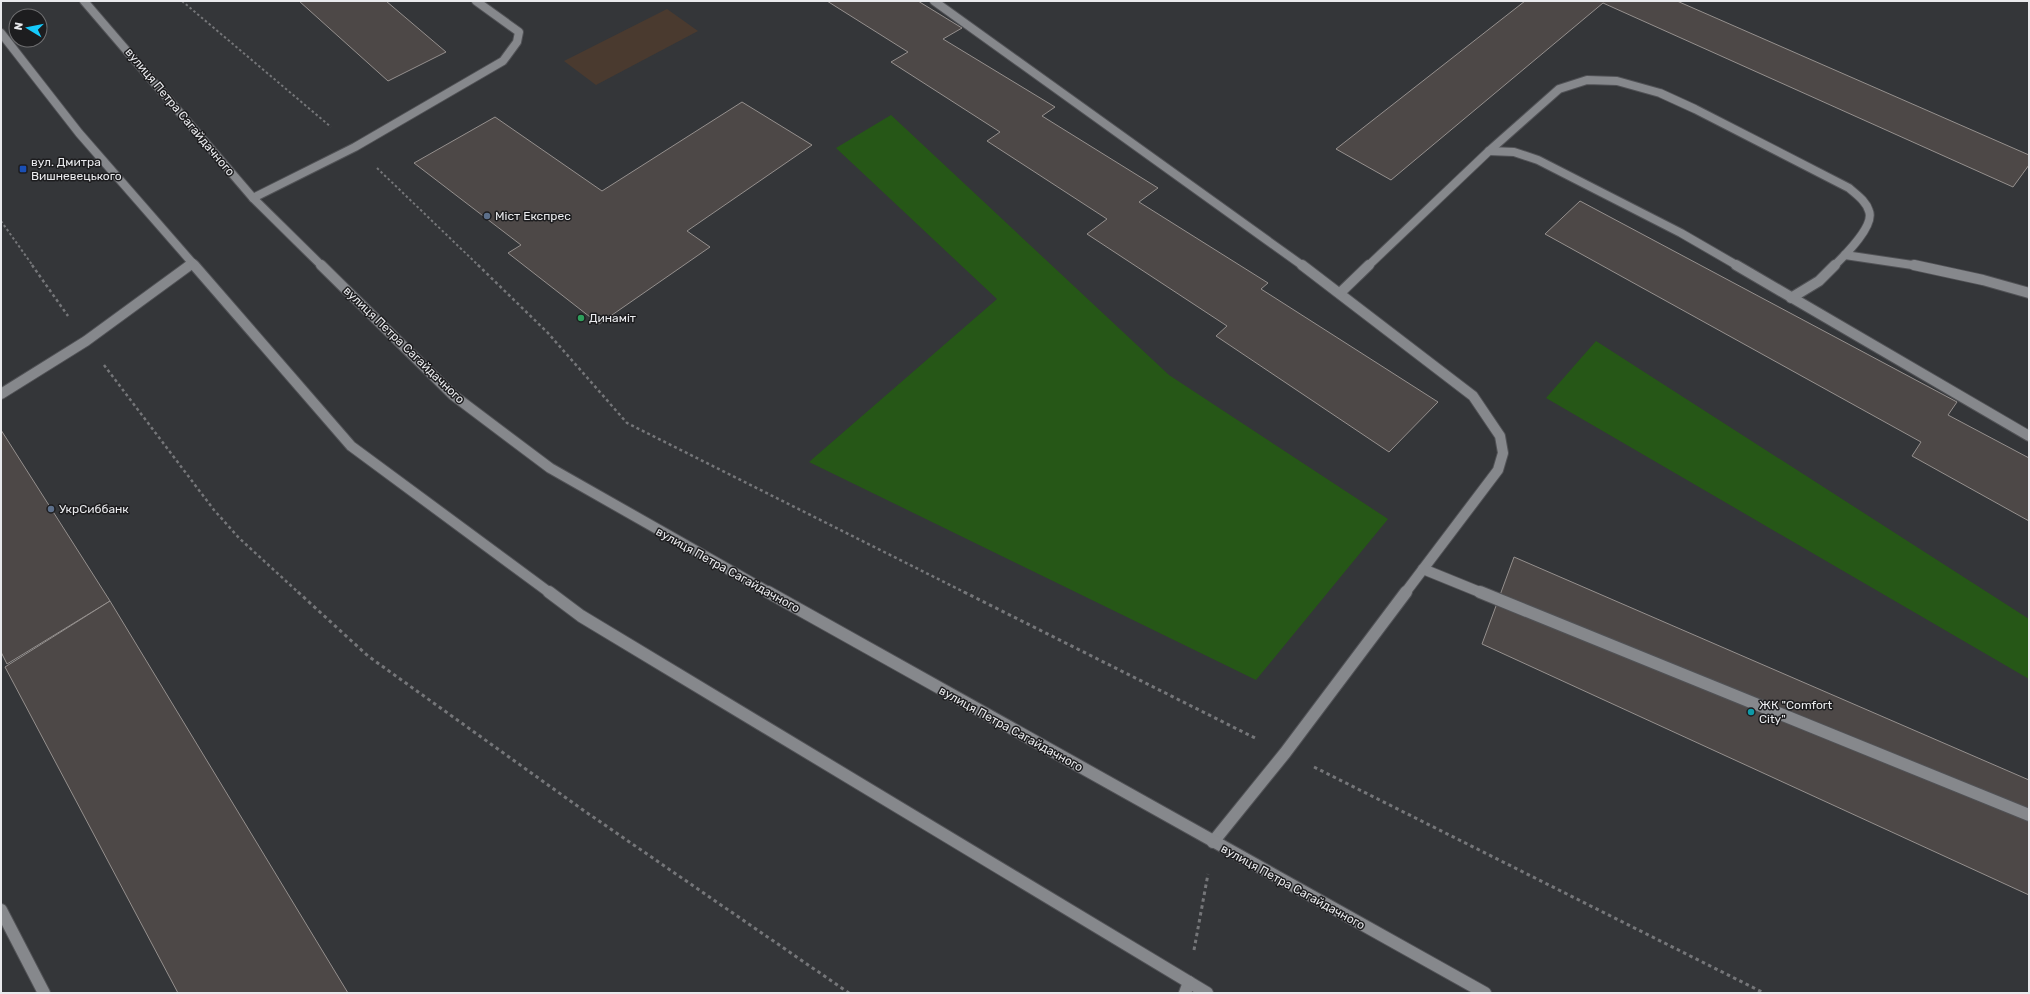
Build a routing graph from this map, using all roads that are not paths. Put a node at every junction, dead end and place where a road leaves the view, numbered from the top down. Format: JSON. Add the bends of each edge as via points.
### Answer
{"nodes":[{"id":1,"x":84,"y":1,"type":"edge"},
{"id":2,"x":476,"y":1,"type":"edge"},
{"id":3,"x":934,"y":1,"type":"edge"},
{"id":4,"x":1,"y":33,"type":"edge"},
{"id":5,"x":1489,"y":151,"type":"junction"},
{"id":6,"x":253,"y":198,"type":"junction"},
{"id":7,"x":1845,"y":255,"type":"junction"},
{"id":8,"x":193,"y":263,"type":"junction"},
{"id":9,"x":1340,"y":293,"type":"junction"},
{"id":10,"x":2029,"y":293,"type":"edge"},
{"id":11,"x":1791,"y":298,"type":"junction"},
{"id":12,"x":1,"y":394,"type":"edge"},
{"id":13,"x":2029,"y":436,"type":"edge"},
{"id":14,"x":1423,"y":569,"type":"junction"},
{"id":15,"x":2029,"y":815,"type":"edge"},
{"id":16,"x":1213,"y":842,"type":"junction"},
{"id":17,"x":1,"y":910,"type":"edge"},
{"id":18,"x":1187,"y":987,"type":"edge"},
{"id":19,"x":44,"y":993,"type":"edge"},
{"id":20,"x":1207,"y":993,"type":"edge"},
{"id":21,"x":1485,"y":993,"type":"edge"}],
"edges":[{"from":1,"to":6,"type":"street","name":"вулиця Петра Сагайдачного"},
{"from":2,"to":6,"type":"street","via":[[519,32],[517,42],[503,61],[355,147]]},
{"from":3,"to":9,"type":"street"},
{"from":4,"to":8,"type":"street","via":[[79,133]]},
{"from":5,"to":7,"type":"street","via":[[1569,83],[1584,80],[1635,85],[1676,100],[1849,188],[1862,199],[1870,212],[1869,224]]},
{"from":5,"to":9,"type":"street"},
{"from":5,"to":11,"type":"street","via":[[1514,152],[1538,160],[1681,233]]},
{"from":6,"to":16,"type":"street","name":"вулиця Петра Сагайдачного","via":[[453,395],[550,468]]},
{"from":7,"to":10,"type":"street","via":[[1905,262],[1978,278]]},
{"from":7,"to":11,"type":"street","via":[[1819,281]]},
{"from":8,"to":12,"type":"street","via":[[86,341]]},
{"from":8,"to":18,"type":"street","via":[[351,446],[581,616]]},
{"from":9,"to":14,"type":"street","via":[[1473,396],[1500,436],[1503,453],[1498,470]]},
{"from":11,"to":13,"type":"street"},
{"from":14,"to":15,"type":"street"},
{"from":14,"to":16,"type":"street","via":[[1285,753]]},
{"from":16,"to":21,"type":"street","name":"вулиця Петра Сагайдачного"},
{"from":17,"to":19,"type":"street"},
{"from":18,"to":20,"type":"street"}]}
